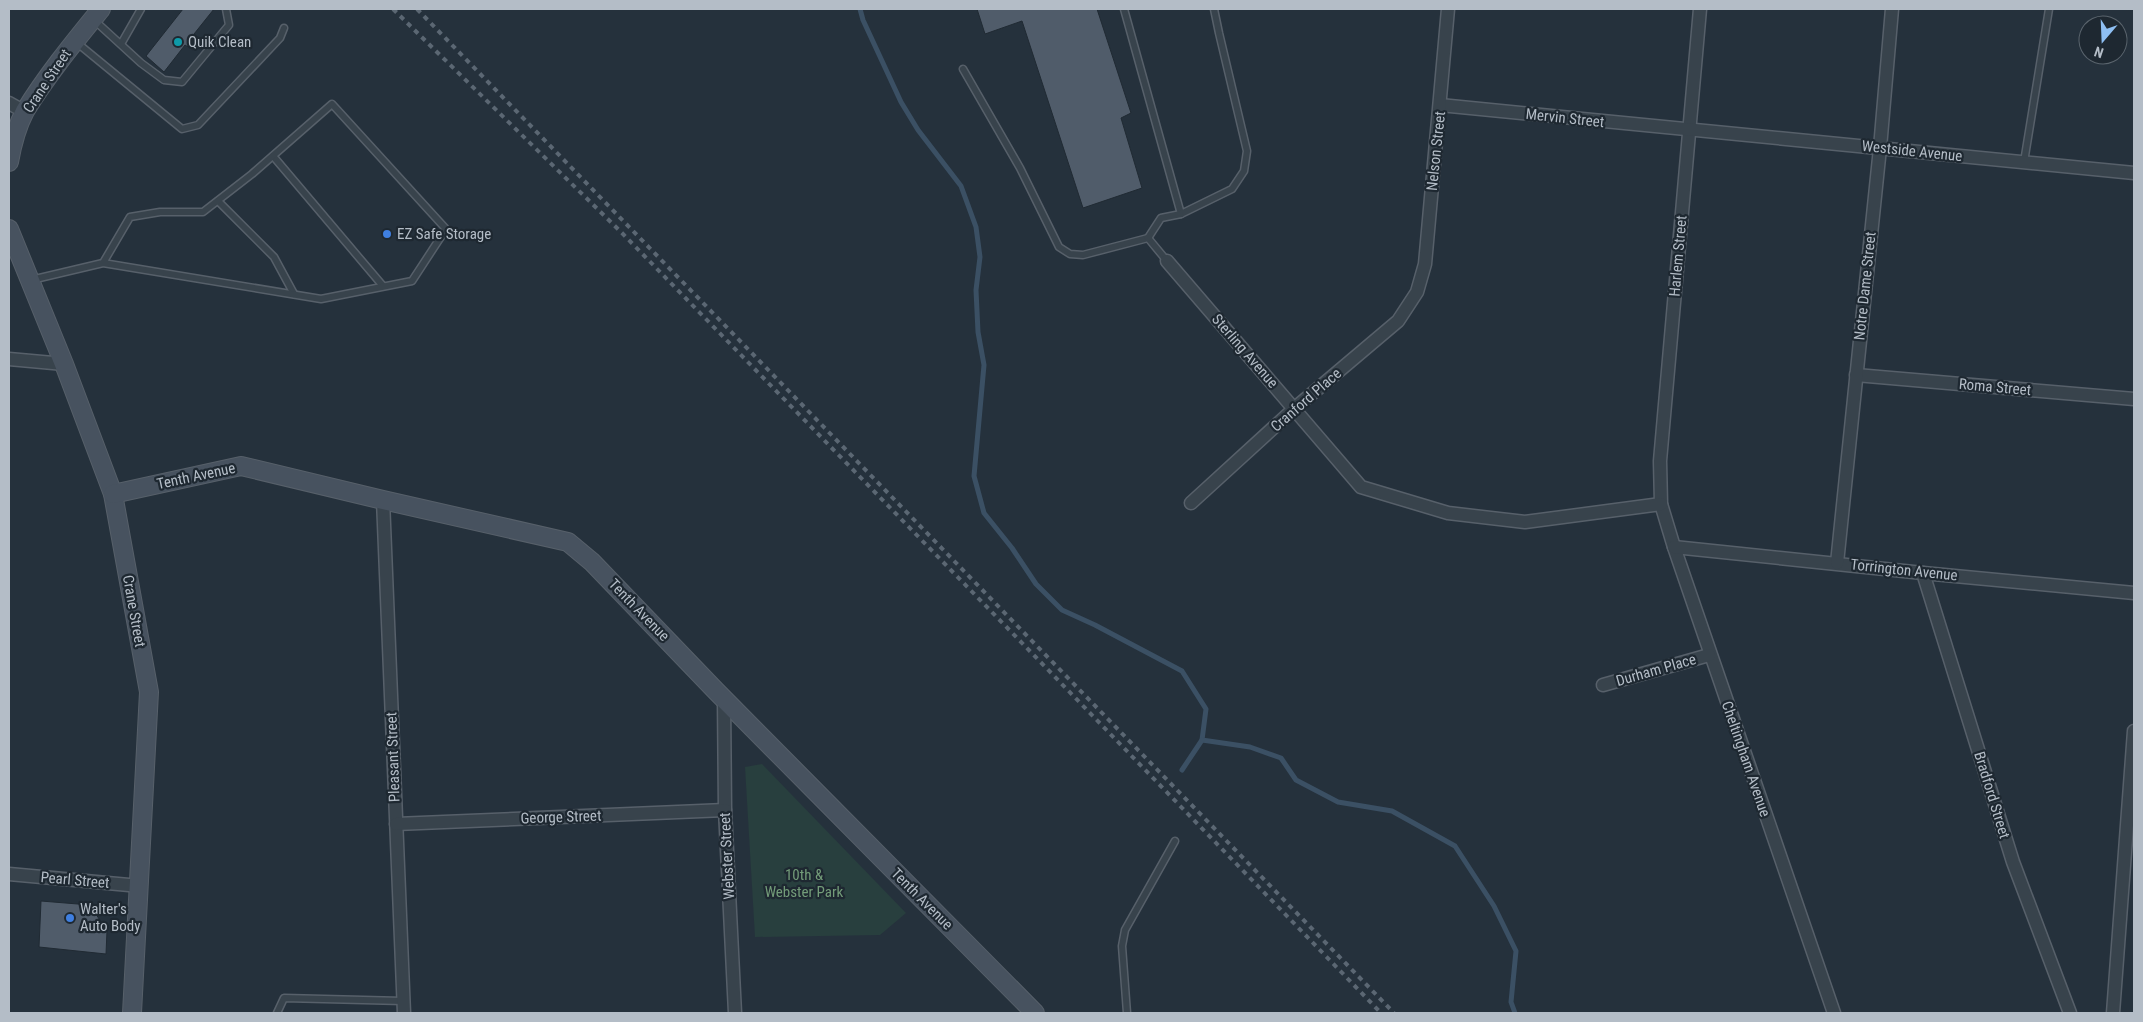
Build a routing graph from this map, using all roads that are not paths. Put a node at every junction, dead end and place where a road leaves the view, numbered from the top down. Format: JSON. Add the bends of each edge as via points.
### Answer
{"nodes":[{"id":1,"x":142,"y":9,"type":"edge"},
{"id":2,"x":226,"y":9,"type":"edge"},
{"id":3,"x":1124,"y":9,"type":"edge"},
{"id":4,"x":1214,"y":9,"type":"edge"},
{"id":5,"x":1448,"y":9,"type":"edge"},
{"id":6,"x":1700,"y":9,"type":"edge"},
{"id":7,"x":1892,"y":9,"type":"edge"},
{"id":8,"x":2049,"y":9,"type":"edge"},
{"id":9,"x":97,"y":14,"type":"edge"},
{"id":10,"x":284,"y":28,"type":"dead end"},
{"id":11,"x":75,"y":42,"type":"junction"},
{"id":12,"x":121,"y":44,"type":"junction"},
{"id":13,"x":963,"y":69,"type":"dead end"},
{"id":14,"x":9,"y":103,"type":"edge"},
{"id":15,"x":1440,"y":105,"type":"junction"},
{"id":16,"x":25,"y":112,"type":"junction"},
{"id":17,"x":1689,"y":131,"type":"junction"},
{"id":18,"x":1880,"y":148,"type":"junction"},
{"id":19,"x":273,"y":156,"type":"junction"},
{"id":20,"x":9,"y":162,"type":"edge"},
{"id":21,"x":2024,"y":162,"type":"junction"},
{"id":22,"x":2134,"y":173,"type":"edge"},
{"id":23,"x":218,"y":201,"type":"junction"},
{"id":24,"x":1181,"y":214,"type":"junction"},
{"id":25,"x":9,"y":229,"type":"edge"},
{"id":26,"x":1148,"y":238,"type":"junction"},
{"id":27,"x":1166,"y":260,"type":"joint"},
{"id":28,"x":103,"y":263,"type":"junction"},
{"id":29,"x":30,"y":280,"type":"junction"},
{"id":30,"x":383,"y":286,"type":"junction"},
{"id":31,"x":1417,"y":292,"type":"joint"},
{"id":32,"x":294,"y":294,"type":"junction"},
{"id":33,"x":9,"y":359,"type":"edge"},
{"id":34,"x":64,"y":364,"type":"junction"},
{"id":35,"x":1856,"y":375,"type":"junction"},
{"id":36,"x":2134,"y":399,"type":"edge"},
{"id":37,"x":1295,"y":408,"type":"junction"},
{"id":38,"x":113,"y":494,"type":"junction"},
{"id":39,"x":383,"y":500,"type":"junction"},
{"id":40,"x":1191,"y":503,"type":"dead end"},
{"id":41,"x":1661,"y":504,"type":"junction"},
{"id":42,"x":1674,"y":547,"type":"junction"},
{"id":43,"x":1837,"y":563,"type":"junction"},
{"id":44,"x":1923,"y":574,"type":"junction"},
{"id":45,"x":2134,"y":593,"type":"edge"},
{"id":46,"x":1709,"y":655,"type":"junction"},
{"id":47,"x":1604,"y":685,"type":"dead end"},
{"id":48,"x":724,"y":698,"type":"junction"},
{"id":49,"x":2134,"y":731,"type":"edge"},
{"id":50,"x":725,"y":810,"type":"junction"},
{"id":51,"x":396,"y":824,"type":"junction"},
{"id":52,"x":1175,"y":841,"type":"dead end"},
{"id":53,"x":9,"y":874,"type":"edge"},
{"id":54,"x":140,"y":886,"type":"junction"},
{"id":55,"x":404,"y":1007,"type":"edge"},
{"id":56,"x":132,"y":1013,"type":"edge"},
{"id":57,"x":277,"y":1013,"type":"edge"},
{"id":58,"x":735,"y":1013,"type":"edge"},
{"id":59,"x":1035,"y":1013,"type":"edge"},
{"id":60,"x":1127,"y":1013,"type":"edge"},
{"id":61,"x":1834,"y":1013,"type":"edge"},
{"id":62,"x":2070,"y":1013,"type":"edge"},
{"id":63,"x":2113,"y":1013,"type":"edge"}],
"edges":[{"from":1,"to":12,"type":"lane"},
{"from":2,"to":12,"type":"lane","via":[[229,25],[182,82],[164,80]]},
{"from":3,"to":24,"type":"lane"},
{"from":4,"to":24,"type":"lane","via":[[1247,151],[1244,171],[1232,189]]},
{"from":5,"to":15,"type":"street","name":"Nelson Street"},
{"from":6,"to":17,"type":"street","name":"Harlem Street"},
{"from":7,"to":18,"type":"street","name":"Notre Dame Street"},
{"from":8,"to":21,"type":"lane"},
{"from":9,"to":11,"type":"street","name":"Crane Street"},
{"from":9,"to":12,"type":"lane"},
{"from":10,"to":11,"type":"lane","via":[[280,38],[198,125],[182,129]]},
{"from":11,"to":16,"type":"street","name":"Crane Street"},
{"from":13,"to":26,"type":"lane","via":[[1020,168],[1059,247],[1070,254],[1083,255]]},
{"from":14,"to":16,"type":"street"},
{"from":15,"to":17,"type":"street","name":"Mervin Street"},
{"from":15,"to":31,"type":"street","name":"Nelson Street","via":[[1425,264]]},
{"from":16,"to":20,"type":"street","name":"Crane Street","via":[[16,131]]},
{"from":17,"to":18,"type":"street","name":"Westside Avenue"},
{"from":17,"to":41,"type":"street","name":"Harlem Street","via":[[1660,461]]},
{"from":18,"to":21,"type":"street","name":"Westside Avenue"},
{"from":18,"to":35,"type":"street","name":"Notre Dame Street"},
{"from":19,"to":23,"type":"lane"},
{"from":19,"to":30,"type":"lane"},
{"from":19,"to":30,"type":"lane","via":[[332,104],[446,229],[412,280]]},
{"from":21,"to":22,"type":"street","name":"Westside Avenue"},
{"from":23,"to":28,"type":"lane","via":[[203,212],[160,212],[130,217]]},
{"from":23,"to":32,"type":"lane","via":[[274,257]]},
{"from":24,"to":26,"type":"lane","via":[[1161,218]]},
{"from":25,"to":29,"type":"street","name":"Crane Street"},
{"from":26,"to":27,"type":"lane"},
{"from":27,"to":37,"type":"street","name":"Sterling Avenue"},
{"from":28,"to":29,"type":"lane"},
{"from":28,"to":32,"type":"lane"},
{"from":29,"to":34,"type":"street","name":"Crane Street"},
{"from":30,"to":32,"type":"lane","via":[[321,299]]},
{"from":31,"to":37,"type":"street","name":"Cranford Place","via":[[1398,321]]},
{"from":33,"to":34,"type":"street"},
{"from":34,"to":38,"type":"street","name":"Crane Street"},
{"from":35,"to":36,"type":"street","name":"Roma Street"},
{"from":35,"to":43,"type":"street","name":"Notre Dame Street"},
{"from":37,"to":40,"type":"street","name":"Cranford Place"},
{"from":37,"to":41,"type":"street","name":"Sterling Avenue","via":[[1361,487],[1448,513],[1525,522]]},
{"from":38,"to":39,"type":"street","name":"Tenth Avenue","via":[[241,466]]},
{"from":38,"to":54,"type":"street","name":"Crane Street","via":[[149,692]]},
{"from":39,"to":48,"type":"street","name":"Tenth Avenue","via":[[568,542],[592,562]]},
{"from":39,"to":51,"type":"street","name":"Pleasant Street"},
{"from":41,"to":42,"type":"street","name":"Cheltingham Avenue"},
{"from":42,"to":43,"type":"street","name":"Torrington Avenue"},
{"from":42,"to":46,"type":"street","name":"Cheltingham Avenue"},
{"from":43,"to":44,"type":"street","name":"Torrington Avenue"},
{"from":44,"to":45,"type":"street","name":"Torrington Avenue"},
{"from":44,"to":62,"type":"street","name":"Bradford Street","via":[[2013,862]]},
{"from":46,"to":47,"type":"street","name":"Durham Place"},
{"from":46,"to":61,"type":"street","name":"Cheltingham Avenue"},
{"from":48,"to":50,"type":"street","name":"Webster Street"},
{"from":48,"to":59,"type":"street","name":"Tenth Avenue"},
{"from":49,"to":63,"type":"street"},
{"from":50,"to":51,"type":"street","name":"George Street"},
{"from":50,"to":58,"type":"street","name":"Webster Street"},
{"from":51,"to":55,"type":"street","name":"Pleasant Street"},
{"from":52,"to":60,"type":"lane","via":[[1125,930],[1122,946]]},
{"from":53,"to":54,"type":"street","name":"Pearl Street"},
{"from":54,"to":56,"type":"street","name":"Crane Street"},
{"from":55,"to":57,"type":"lane","via":[[284,998]]}]}
